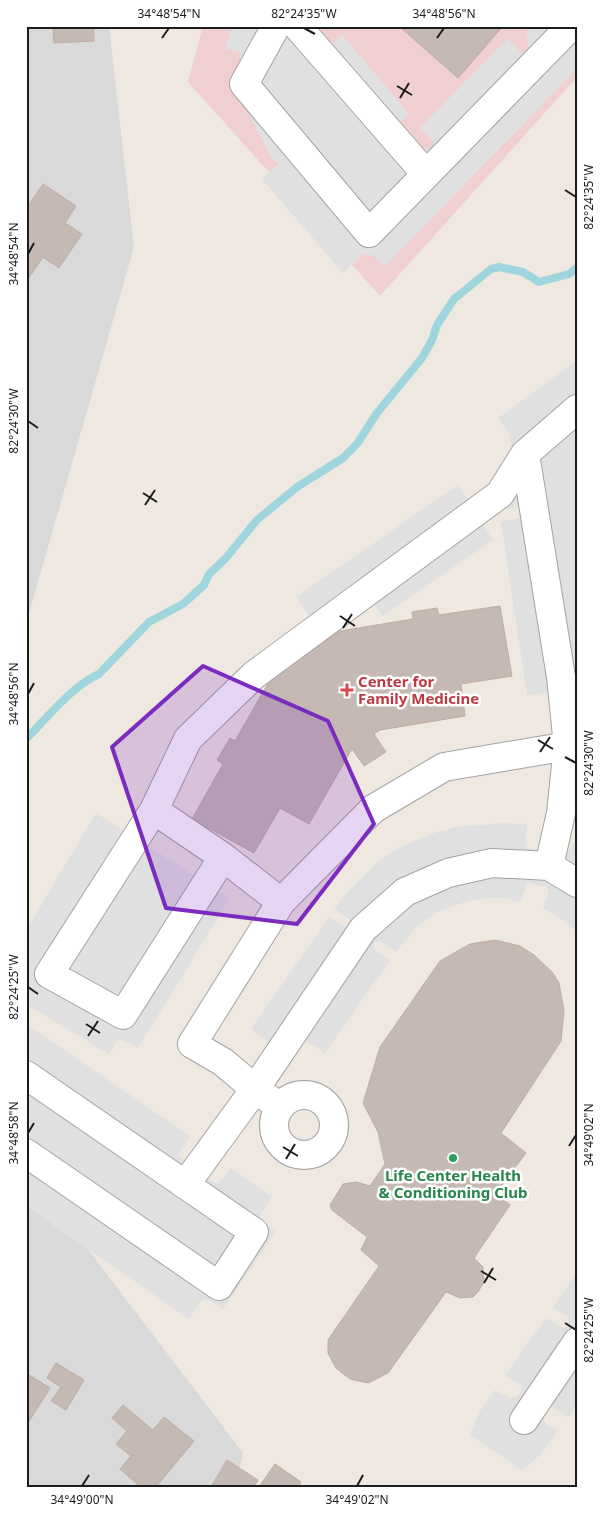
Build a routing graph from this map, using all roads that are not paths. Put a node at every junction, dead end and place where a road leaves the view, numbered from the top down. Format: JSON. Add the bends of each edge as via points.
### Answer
{"nodes":[{"id":1,"x":276,"y":26,"type":"edge"},
{"id":2,"x":297,"y":26,"type":"edge"},
{"id":3,"x":571,"y":26,"type":"edge"},
{"id":4,"x":426,"y":174,"type":"junction"},
{"id":5,"x":577,"y":409,"type":"edge"},
{"id":6,"x":525,"y":454,"type":"junction"},
{"id":7,"x":569,"y":676,"type":"edge"},
{"id":8,"x":574,"y":747,"type":"edge"},
{"id":9,"x":154,"y":810,"type":"junction"},
{"id":10,"x":223,"y":857,"type":"junction"},
{"id":11,"x":549,"y":866,"type":"junction"},
{"id":12,"x":577,"y":883,"type":"edge"},
{"id":13,"x":281,"y":902,"type":"junction"},
{"id":14,"x":26,"y":1075,"type":"edge"},
{"id":15,"x":254,"y":1089,"type":"junction"},
{"id":16,"x":280,"y":1107,"type":"dead end"},
{"id":17,"x":26,"y":1153,"type":"edge"},
{"id":18,"x":185,"y":1185,"type":"junction"},
{"id":19,"x":577,"y":1342,"type":"edge"},
{"id":20,"x":524,"y":1420,"type":"dead end"}],
"edges":[{"from":1,"to":4,"type":"lane","via":[[244,84],[369,234]]},
{"from":2,"to":4,"type":"lane"},
{"from":3,"to":4,"type":"lane"},
{"from":5,"to":6,"type":"lane"},
{"from":6,"to":7,"type":"lane"},
{"from":6,"to":9,"type":"lane","via":[[500,494],[254,675],[194,732],[188,738]]},
{"from":7,"to":8,"type":"lane"},
{"from":8,"to":11,"type":"lane"},
{"from":8,"to":13,"type":"lane","via":[[444,767],[373,809]]},
{"from":9,"to":10,"type":"lane"},
{"from":9,"to":10,"type":"lane","via":[[49,974],[123,1015]]},
{"from":10,"to":13,"type":"lane"},
{"from":11,"to":12,"type":"lane"},
{"from":11,"to":15,"type":"lane","via":[[492,863],[448,873],[405,892],[363,929]]},
{"from":13,"to":15,"type":"lane","via":[[192,1044],[223,1062]]},
{"from":14,"to":18,"type":"lane"},
{"from":15,"to":16,"type":"lane"},
{"from":15,"to":18,"type":"lane"},
{"from":17,"to":18,"type":"lane","via":[[219,1286],[254,1232]]},
{"from":19,"to":20,"type":"lane"}]}
